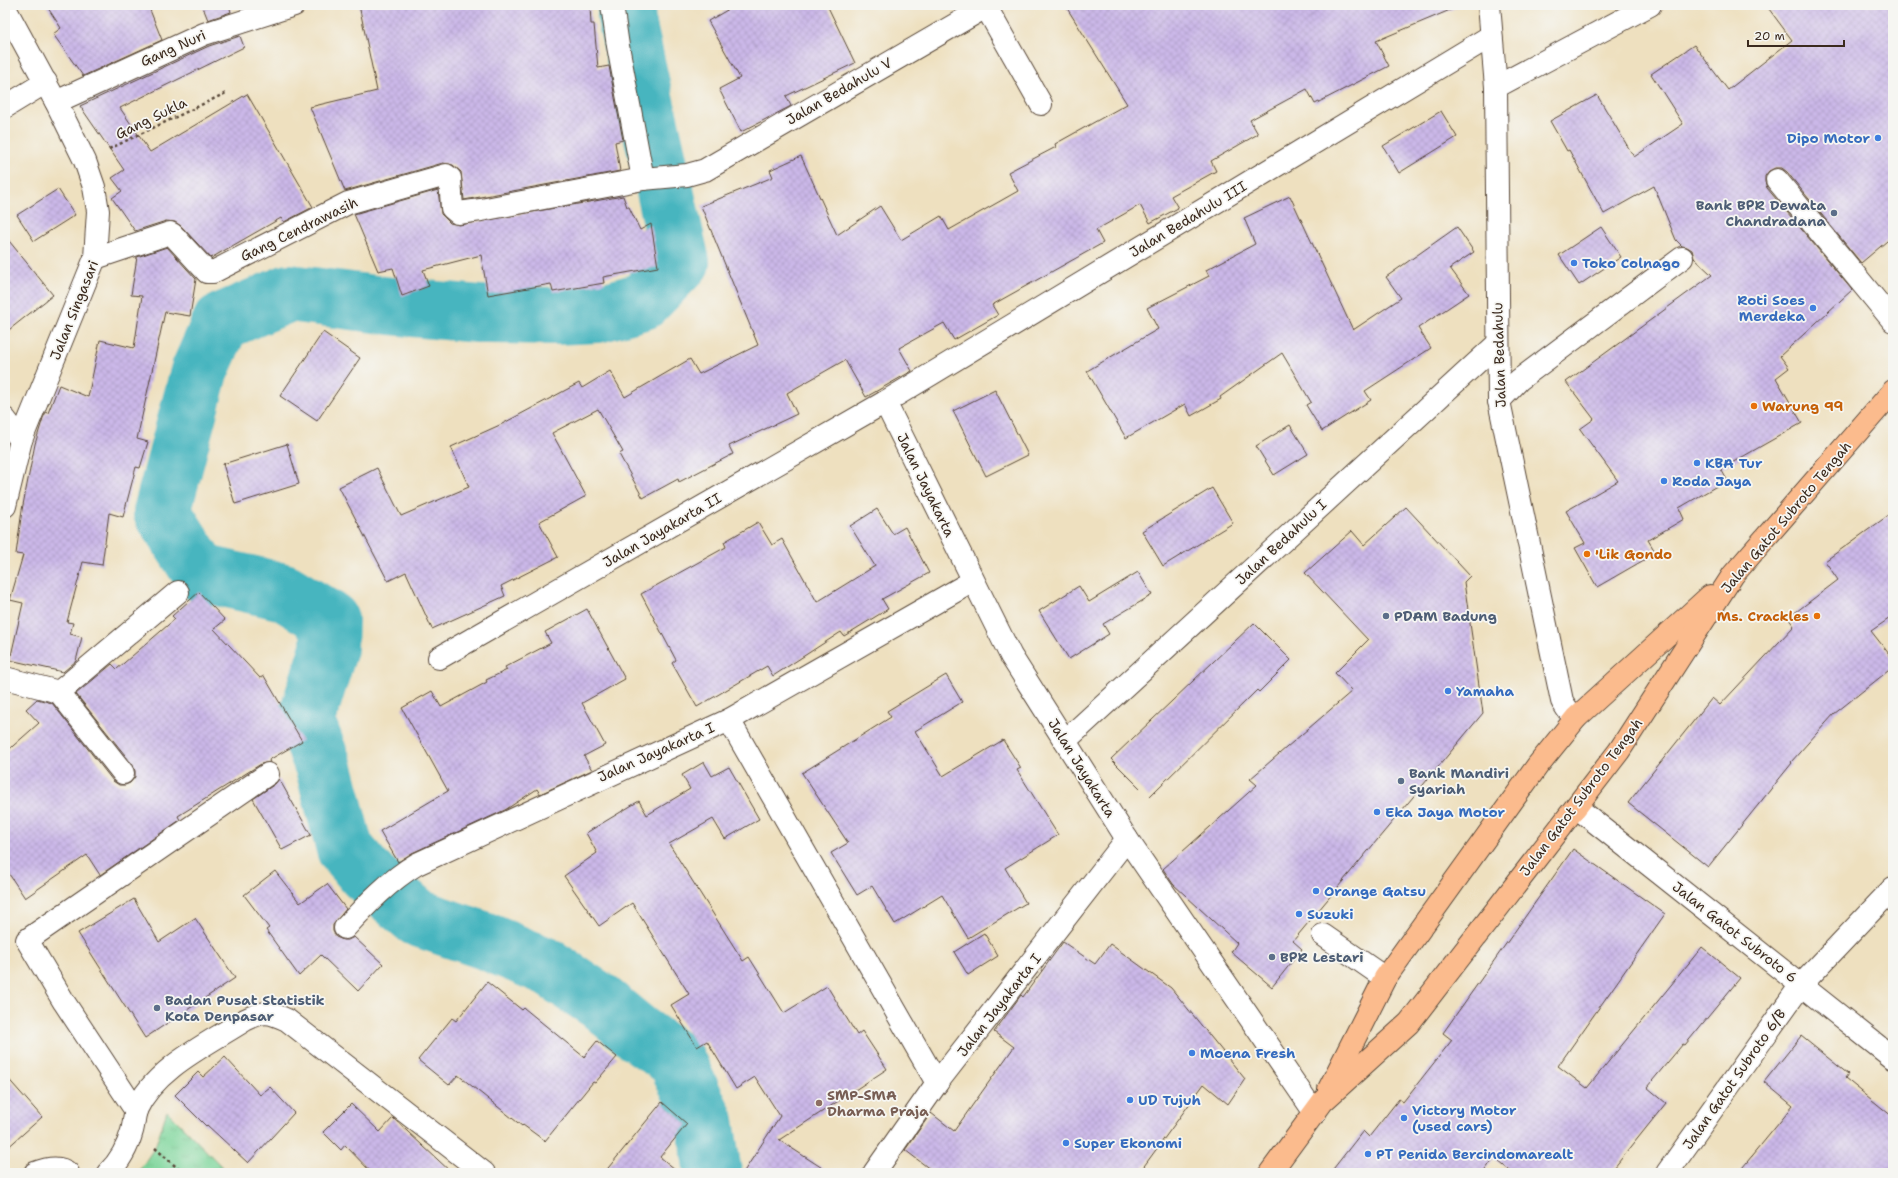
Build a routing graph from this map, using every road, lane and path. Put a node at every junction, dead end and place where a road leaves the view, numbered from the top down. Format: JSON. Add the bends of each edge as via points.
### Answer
{"nodes":[{"id":1,"x":294,"y":5,"type":"edge"},
{"id":2,"x":612,"y":5,"type":"edge"},
{"id":3,"x":1490,"y":5,"type":"edge"},
{"id":4,"x":1650,"y":5,"type":"edge"},
{"id":5,"x":988,"y":6,"type":"edge"},
{"id":6,"x":5,"y":8,"type":"edge"},
{"id":7,"x":1491,"y":36,"type":"junction"},
{"id":8,"x":46,"y":82,"type":"junction"},
{"id":9,"x":1496,"y":87,"type":"junction"},
{"id":10,"x":226,"y":92,"type":"dead end"},
{"id":11,"x":56,"y":102,"type":"junction"},
{"id":12,"x":1041,"y":104,"type":"dead end"},
{"id":13,"x":5,"y":107,"type":"edge"},
{"id":14,"x":85,"y":161,"type":"junction"},
{"id":15,"x":650,"y":178,"type":"junction"},
{"id":16,"x":1777,"y":180,"type":"dead end"},
{"id":17,"x":95,"y":258,"type":"junction"},
{"id":18,"x":1682,"y":258,"type":"dead end"},
{"id":19,"x":1893,"y":321,"type":"edge"},
{"id":20,"x":1497,"y":344,"type":"junction"},
{"id":21,"x":1893,"y":391,"type":"edge"},
{"id":22,"x":1498,"y":401,"type":"junction"},
{"id":23,"x":885,"y":402,"type":"junction"},
{"id":24,"x":5,"y":419,"type":"edge"},
{"id":25,"x":21,"y":440,"type":"junction"},
{"id":26,"x":5,"y":506,"type":"edge"},
{"id":27,"x":1733,"y":576,"type":"junction"},
{"id":28,"x":973,"y":581,"type":"junction"},
{"id":29,"x":178,"y":592,"type":"dead end"},
{"id":30,"x":439,"y":658,"type":"dead end"},
{"id":31,"x":5,"y":678,"type":"edge"},
{"id":32,"x":59,"y":692,"type":"junction"},
{"id":33,"x":1576,"y":718,"type":"junction"},
{"id":34,"x":728,"y":720,"type":"junction"},
{"id":35,"x":1065,"y":741,"type":"junction"},
{"id":36,"x":123,"y":773,"type":"dead end"},
{"id":37,"x":268,"y":774,"type":"dead end"},
{"id":38,"x":1576,"y":807,"type":"junction"},
{"id":39,"x":1127,"y":839,"type":"junction"},
{"id":40,"x":1893,"y":888,"type":"edge"},
{"id":41,"x":346,"y":928,"type":"dead end"},
{"id":42,"x":1323,"y":935,"type":"dead end"},
{"id":43,"x":1385,"y":978,"type":"junction"},
{"id":44,"x":1801,"y":985,"type":"junction"},
{"id":45,"x":1893,"y":1058,"type":"edge"},
{"id":46,"x":938,"y":1084,"type":"junction"},
{"id":47,"x":1319,"y":1107,"type":"junction"},
{"id":48,"x":136,"y":1111,"type":"junction"},
{"id":49,"x":132,"y":1132,"type":"junction"},
{"id":50,"x":35,"y":1173,"type":"edge"},
{"id":51,"x":68,"y":1173,"type":"edge"},
{"id":52,"x":108,"y":1173,"type":"edge"},
{"id":53,"x":183,"y":1173,"type":"edge"},
{"id":54,"x":484,"y":1173,"type":"edge"},
{"id":55,"x":874,"y":1173,"type":"edge"},
{"id":56,"x":1270,"y":1173,"type":"edge"},
{"id":57,"x":1667,"y":1173,"type":"edge"}],
"edges":[{"from":1,"to":11,"type":"street","name":"Gang Nuri","via":[[204,34]]},
{"from":2,"to":15,"type":"street","via":[[618,46]]},
{"from":3,"to":7,"type":"street","name":"Jalan Bedahulu"},
{"from":4,"to":9,"type":"street"},
{"from":5,"to":12,"type":"street"},
{"from":5,"to":15,"type":"street","name":"Jalan Bedahulu V","via":[[713,166],[698,173]]},
{"from":6,"to":8,"type":"street","name":"Jalan Singasari"},
{"from":7,"to":9,"type":"street","name":"Jalan Bedahulu"},
{"from":7,"to":23,"type":"street","name":"Jalan Bedahulu III"},
{"from":8,"to":11,"type":"street","name":"Jalan Singasari"},
{"from":8,"to":13,"type":"street"},
{"from":9,"to":20,"type":"street","name":"Jalan Bedahulu"},
{"from":10,"to":14,"type":"path","name":"Gang Sukla"},
{"from":11,"to":14,"type":"street","name":"Jalan Singasari"},
{"from":14,"to":17,"type":"street","name":"Jalan Singasari","via":[[94,187],[98,211]]},
{"from":15,"to":17,"type":"street","name":"Gang Cendrawasih","via":[[458,213],[452,208],[450,178],[446,174],[348,203],[213,272],[207,272],[201,267],[170,233]]},
{"from":16,"to":19,"type":"street"},
{"from":17,"to":25,"type":"street","name":"Jalan Singasari"},
{"from":18,"to":22,"type":"street","via":[[1519,380]]},
{"from":20,"to":22,"type":"street","name":"Jalan Bedahulu"},
{"from":20,"to":35,"type":"street","name":"Jalan Bedahulu I"},
{"from":21,"to":27,"type":"highway","name":"Jalan Gatot Subroto Tengah"},
{"from":22,"to":33,"type":"street","name":"Jalan Bedahulu","via":[[1562,701]]},
{"from":23,"to":28,"type":"street","name":"Jalan Jayakarta"},
{"from":23,"to":30,"type":"street","name":"Jalan Jayakarta II"},
{"from":24,"to":25,"type":"street"},
{"from":25,"to":26,"type":"street","name":"Jalan Singasari"},
{"from":27,"to":33,"type":"highway"},
{"from":27,"to":38,"type":"highway","name":"Jalan Gatot Subroto Tengah","via":[[1619,752]]},
{"from":28,"to":34,"type":"street","name":"Jalan Jayakarta I"},
{"from":28,"to":35,"type":"street","name":"Jalan Jayakarta","via":[[1011,656]]},
{"from":29,"to":32,"type":"street"},
{"from":31,"to":32,"type":"street"},
{"from":32,"to":36,"type":"street"},
{"from":33,"to":43,"type":"highway","via":[[1538,765]]},
{"from":34,"to":41,"type":"street","name":"Jalan Jayakarta I","via":[[450,847],[406,870],[367,904]]},
{"from":34,"to":46,"type":"street"},
{"from":35,"to":39,"type":"street","name":"Jalan Jayakarta"},
{"from":37,"to":48,"type":"street","via":[[26,940]]},
{"from":38,"to":44,"type":"street","name":"Jalan Gatot Subroto 6"},
{"from":38,"to":47,"type":"highway","name":"Jalan Gatot Subroto Tengah","via":[[1409,1023]]},
{"from":39,"to":46,"type":"street","name":"Jalan Jayakarta I"},
{"from":39,"to":47,"type":"street","name":"Jalan Jayakarta"},
{"from":40,"to":44,"type":"street","name":"Jalan Gatot Subroto 6/B"},
{"from":42,"to":43,"type":"street"},
{"from":43,"to":47,"type":"highway"},
{"from":44,"to":45,"type":"street","name":"Jalan Gatot Subroto 6"},
{"from":44,"to":57,"type":"street","name":"Jalan Gatot Subroto 6/B"},
{"from":46,"to":55,"type":"street","name":"Jalan Jayakarta I"},
{"from":47,"to":56,"type":"highway","name":"Jalan Gatot Subroto Tengah"},
{"from":48,"to":49,"type":"street"},
{"from":48,"to":54,"type":"street","via":[[150,1088],[172,1067],[245,1020],[257,1014],[273,1013],[287,1020]]},
{"from":49,"to":52,"type":"street","via":[[123,1153]]},
{"from":49,"to":53,"type":"path","via":[[155,1147]]},
{"from":50,"to":51,"type":"street","via":[[46,1168],[64,1170]]}]}
